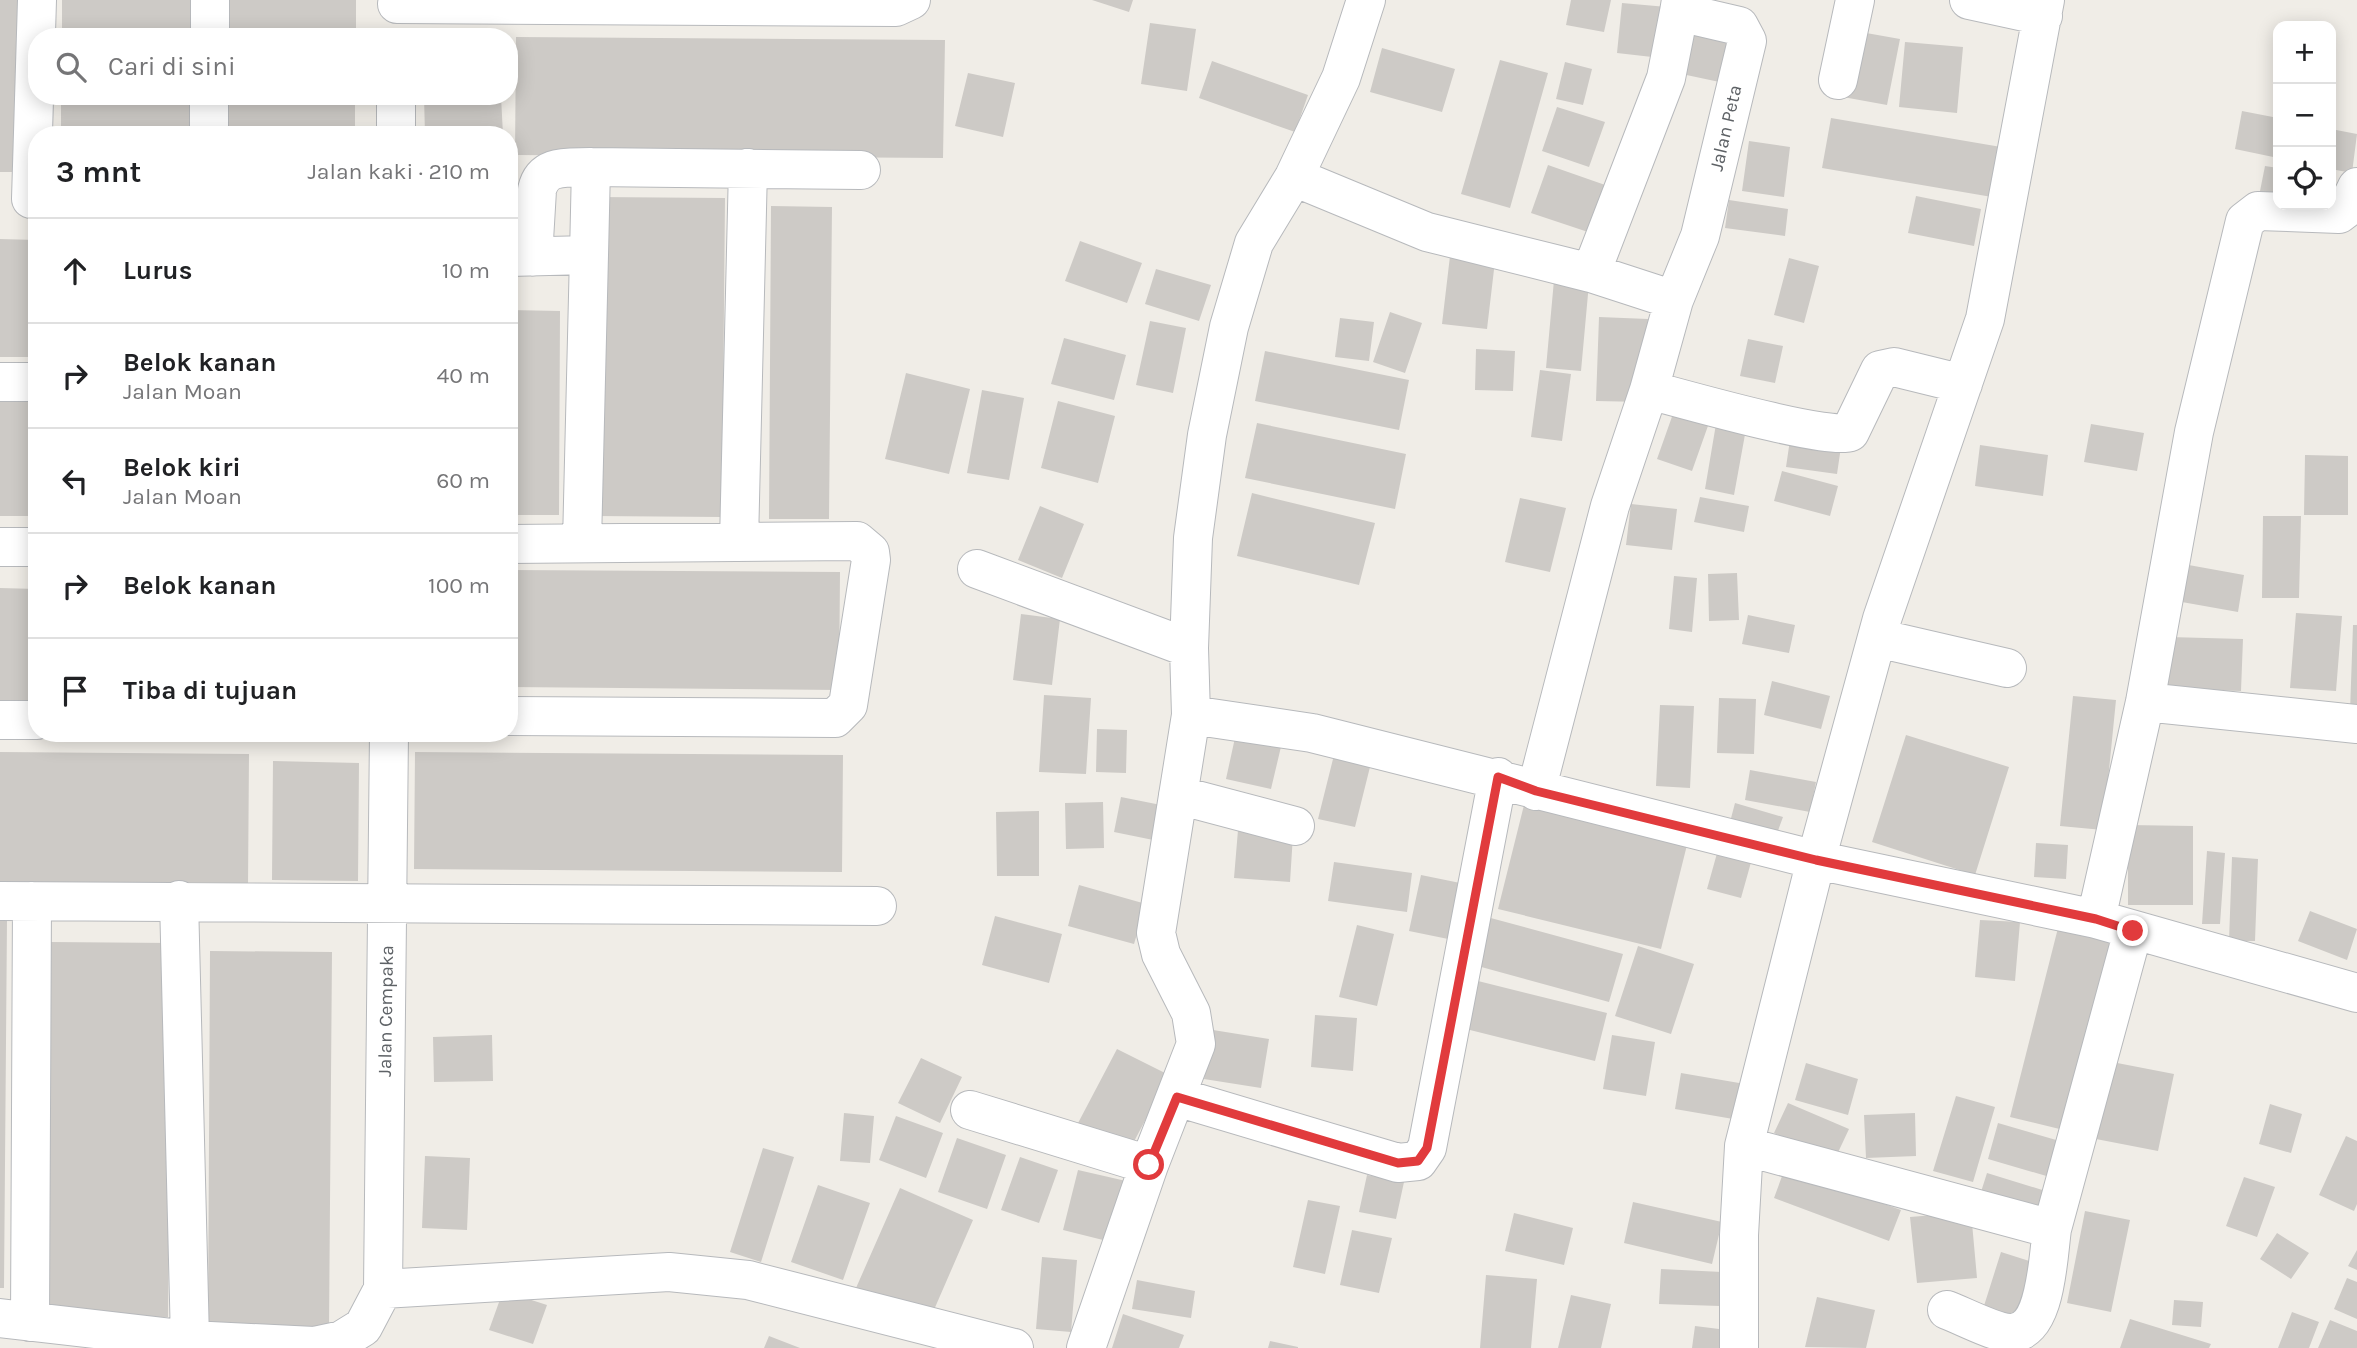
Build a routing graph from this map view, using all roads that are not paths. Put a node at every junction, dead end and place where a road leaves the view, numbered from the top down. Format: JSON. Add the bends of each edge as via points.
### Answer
{"nodes":[{"id":1,"x":37,"y":0,"type":"edge"},
{"id":2,"x":210,"y":0,"type":"edge"},
{"id":3,"x":911,"y":0,"type":"edge"},
{"id":4,"x":1366,"y":0,"type":"edge"},
{"id":5,"x":1855,"y":0,"type":"edge"},
{"id":6,"x":1969,"y":0,"type":"edge"},
{"id":7,"x":582,"y":2,"type":"edge"},
{"id":8,"x":1680,"y":6,"type":"edge"},
{"id":9,"x":2044,"y":8,"type":"edge"},
{"id":10,"x":397,"y":14,"type":"edge"},
{"id":11,"x":35,"y":28,"type":"edge"},
{"id":12,"x":210,"y":28,"type":"edge"},
{"id":13,"x":1838,"y":80,"type":"dead end"},
{"id":14,"x":30,"y":105,"type":"edge"},
{"id":15,"x":209,"y":105,"type":"edge"},
{"id":16,"x":396,"y":105,"type":"edge"},
{"id":17,"x":28,"y":126,"type":"edge"},
{"id":18,"x":209,"y":126,"type":"edge"},
{"id":19,"x":396,"y":126,"type":"edge"},
{"id":20,"x":28,"y":128,"type":"edge"},
{"id":21,"x":591,"y":167,"type":"junction"},
{"id":22,"x":748,"y":168,"type":"junction"},
{"id":23,"x":861,"y":170,"type":"dead end"},
{"id":24,"x":1294,"y":177,"type":"junction"},
{"id":25,"x":2357,"y":187,"type":"edge"},
{"id":26,"x":23,"y":199,"type":"edge"},
{"id":27,"x":589,"y":255,"type":"junction"},
{"id":28,"x":521,"y":257,"type":"edge"},
{"id":29,"x":1591,"y":273,"type":"junction"},
{"id":30,"x":1674,"y":300,"type":"junction"},
{"id":31,"x":0,"y":382,"type":"edge"},
{"id":32,"x":28,"y":382,"type":"edge"},
{"id":33,"x":1963,"y":384,"type":"junction"},
{"id":34,"x":1649,"y":390,"type":"junction"},
{"id":35,"x":739,"y":542,"type":"junction"},
{"id":36,"x":582,"y":543,"type":"junction"},
{"id":37,"x":518,"y":544,"type":"edge"},
{"id":38,"x":0,"y":547,"type":"edge"},
{"id":39,"x":28,"y":547,"type":"edge"},
{"id":40,"x":977,"y":569,"type":"dead end"},
{"id":41,"x":1877,"y":638,"type":"junction"},
{"id":42,"x":1189,"y":649,"type":"junction"},
{"id":43,"x":2007,"y":668,"type":"dead end"},
{"id":44,"x":2145,"y":702,"type":"junction"},
{"id":45,"x":1191,"y":715,"type":"junction"},
{"id":46,"x":518,"y":716,"type":"edge"},
{"id":47,"x":0,"y":720,"type":"edge"},
{"id":48,"x":28,"y":720,"type":"edge"},
{"id":49,"x":2357,"y":724,"type":"edge"},
{"id":50,"x":390,"y":742,"type":"edge"},
{"id":51,"x":1498,"y":777,"type":"junction"},
{"id":52,"x":1536,"y":791,"type":"junction"},
{"id":53,"x":1178,"y":795,"type":"junction"},
{"id":54,"x":1295,"y":826,"type":"dead end"},
{"id":55,"x":1816,"y":860,"type":"junction"},
{"id":56,"x":179,"y":900,"type":"junction"},
{"id":57,"x":16,"y":901,"type":"edge"},
{"id":58,"x":387,"y":902,"type":"junction"},
{"id":59,"x":877,"y":906,"type":"dead end"},
{"id":60,"x":2096,"y":919,"type":"junction"},
{"id":61,"x":2133,"y":931,"type":"junction"},
{"id":62,"x":2357,"y":993,"type":"edge"},
{"id":63,"x":1177,"y":1097,"type":"junction"},
{"id":64,"x":970,"y":1110,"type":"dead end"},
{"id":65,"x":1744,"y":1146,"type":"junction"},
{"id":66,"x":1149,"y":1165,"type":"junction"},
{"id":67,"x":2052,"y":1229,"type":"junction"},
{"id":68,"x":383,"y":1289,"type":"junction"},
{"id":69,"x":1947,"y":1310,"type":"dead end"},
{"id":70,"x":15,"y":1320,"type":"edge"},
{"id":71,"x":190,"y":1340,"type":"junction"},
{"id":72,"x":1014,"y":1348,"type":"edge"},
{"id":73,"x":1086,"y":1348,"type":"edge"},
{"id":74,"x":1739,"y":1348,"type":"edge"}],
"edges":[{"from":1,"to":11,"type":"street"},
{"from":2,"to":12,"type":"street"},
{"from":3,"to":7,"type":"street","via":[[896,7]]},
{"from":4,"to":24,"type":"street","via":[[1341,78]]},
{"from":5,"to":13,"type":"street"},
{"from":6,"to":9,"type":"street"},
{"from":7,"to":10,"type":"street"},
{"from":8,"to":29,"type":"street","via":[[1666,78]]},
{"from":8,"to":30,"type":"street","name":"Jalan Peta","via":[[1739,26],[1746,41],[1700,236]]},
{"from":9,"to":33,"type":"street","via":[[1985,319]]},
{"from":14,"to":17,"type":"street"},
{"from":15,"to":18,"type":"street"},
{"from":16,"to":19,"type":"street"},
{"from":20,"to":26,"type":"street"},
{"from":21,"to":22,"type":"street"},
{"from":21,"to":27,"type":"street"},
{"from":21,"to":28,"type":"street","via":[[551,169],[539,180]]},
{"from":22,"to":23,"type":"street"},
{"from":22,"to":35,"type":"street"},
{"from":24,"to":29,"type":"street","via":[[1427,232]]},
{"from":24,"to":42,"type":"street","via":[[1254,243],[1229,327],[1193,538]]},
{"from":25,"to":44,"type":"street","via":[[2339,214],[2258,211],[2245,221],[2194,432]]},
{"from":27,"to":28,"type":"street"},
{"from":27,"to":36,"type":"street"},
{"from":29,"to":30,"type":"street"},
{"from":30,"to":34,"type":"street"},
{"from":31,"to":32,"type":"street"},
{"from":33,"to":34,"type":"street","via":[[1894,367],[1880,370],[1860,417],[1843,435]]},
{"from":33,"to":41,"type":"street"},
{"from":34,"to":52,"type":"street","via":[[1610,506]]},
{"from":35,"to":36,"type":"street"},
{"from":35,"to":46,"type":"street","via":[[857,541],[870,552],[848,705],[835,718]]},
{"from":36,"to":37,"type":"street"},
{"from":38,"to":39,"type":"street"},
{"from":40,"to":42,"type":"street"},
{"from":41,"to":43,"type":"street"},
{"from":41,"to":55,"type":"street"},
{"from":42,"to":45,"type":"street"},
{"from":44,"to":49,"type":"street"},
{"from":44,"to":60,"type":"street"},
{"from":45,"to":51,"type":"street","via":[[1312,733]]},
{"from":45,"to":53,"type":"street"},
{"from":47,"to":48,"type":"street"},
{"from":50,"to":58,"type":"street","name":"Jalan Cempaka"},
{"from":51,"to":52,"type":"street"},
{"from":51,"to":63,"type":"street","via":[[1427,1148],[1418,1161],[1398,1163]]},
{"from":52,"to":55,"type":"street"},
{"from":53,"to":54,"type":"street"},
{"from":53,"to":63,"type":"street","via":[[1156,933],[1194,1028],[1196,1044]]},
{"from":55,"to":60,"type":"street"},
{"from":55,"to":65,"type":"street"},
{"from":56,"to":57,"type":"street"},
{"from":56,"to":58,"type":"street"},
{"from":56,"to":71,"type":"street"},
{"from":57,"to":70,"type":"street"},
{"from":58,"to":59,"type":"street"},
{"from":58,"to":68,"type":"street","name":"Jalan Cempaka"},
{"from":60,"to":61,"type":"street"},
{"from":61,"to":62,"type":"street"},
{"from":61,"to":67,"type":"street"},
{"from":63,"to":66,"type":"street"},
{"from":64,"to":66,"type":"street"},
{"from":65,"to":67,"type":"street"},
{"from":65,"to":74,"type":"street"},
{"from":66,"to":73,"type":"street"},
{"from":67,"to":69,"type":"street","via":[[2039,1312],[2023,1330],[2009,1333]]},
{"from":68,"to":71,"type":"street","via":[[363,1327],[342,1340],[314,1346]]},
{"from":68,"to":72,"type":"street","via":[[669,1272],[748,1280]]},
{"from":70,"to":71,"type":"street"}]}
